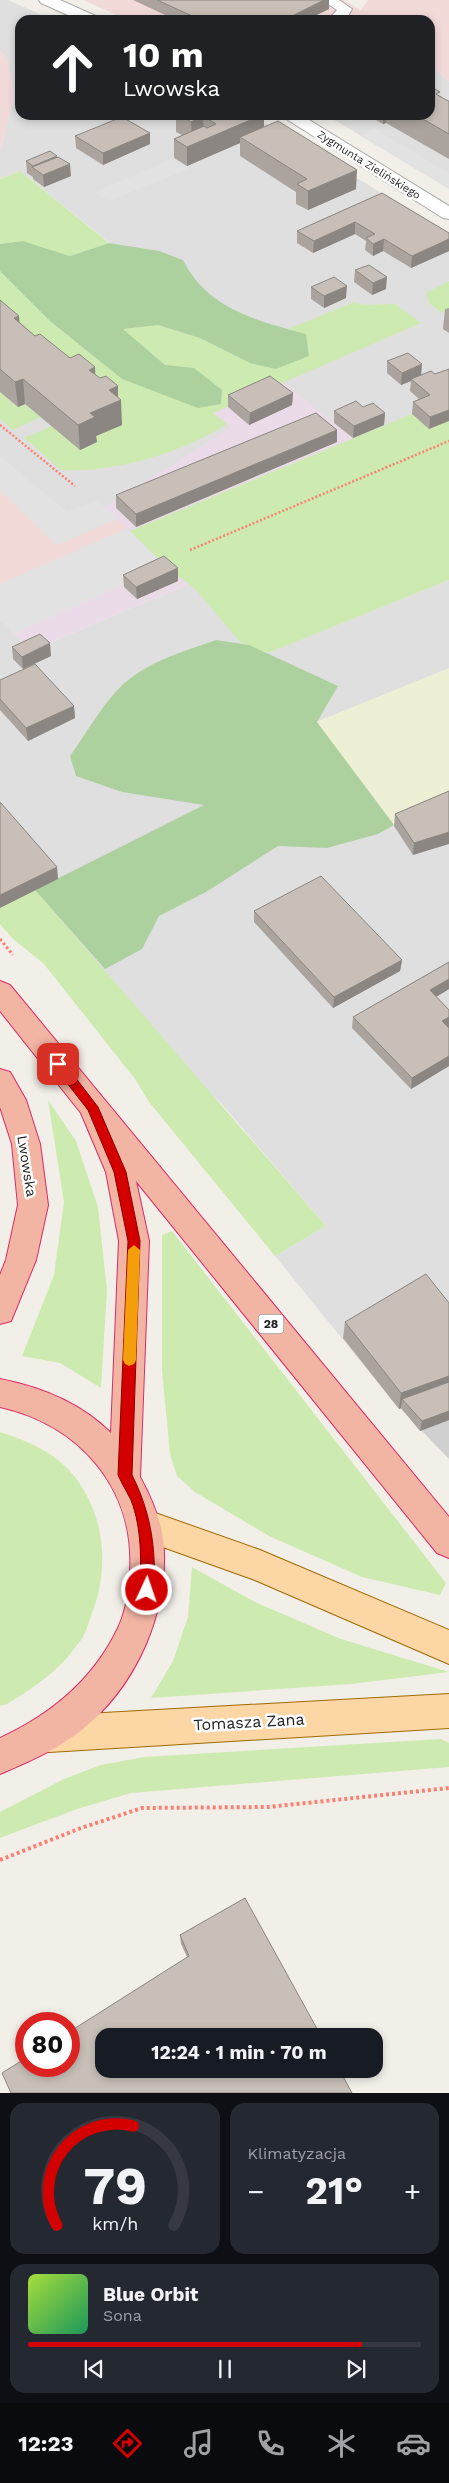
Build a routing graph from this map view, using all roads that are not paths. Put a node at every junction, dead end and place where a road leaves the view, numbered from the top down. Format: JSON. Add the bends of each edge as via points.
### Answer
{"nodes":[{"id":1,"x":47,"y":0,"type":"edge"},
{"id":2,"x":329,"y":0,"type":"edge"},
{"id":3,"x":81,"y":15,"type":"edge"},
{"id":4,"x":342,"y":15,"type":"edge"},
{"id":5,"x":297,"y":120,"type":"edge"},
{"id":6,"x":449,"y":214,"type":"edge"},
{"id":7,"x":0,"y":992,"type":"edge"},
{"id":8,"x":0,"y":1080,"type":"edge"},
{"id":9,"x":93,"y":1107,"type":"junction"},
{"id":10,"x":0,"y":1311,"type":"edge"},
{"id":11,"x":0,"y":1393,"type":"edge"},
{"id":12,"x":125,"y":1475,"type":"junction"},
{"id":13,"x":144,"y":1524,"type":"junction"},
{"id":14,"x":449,"y":1542,"type":"edge"},
{"id":15,"x":449,"y":1647,"type":"edge"},
{"id":16,"x":449,"y":1711,"type":"edge"},
{"id":17,"x":49,"y":1734,"type":"junction"},
{"id":18,"x":0,"y":1756,"type":"edge"}],
"edges":[{"from":1,"to":3,"type":"street"},
{"from":2,"to":4,"type":"lane","via":[[345,9]]},
{"from":5,"to":6,"type":"street","name":"Zygmunta Zielińskiego"},
{"from":7,"to":9,"type":"highway","number":"28"},
{"from":8,"to":10,"type":"highway","name":"Lwowska","via":[[12,1100],[26,1144],[33,1205],[21,1260]]},
{"from":9,"to":12,"type":"highway","number":"28","via":[[120,1172],[134,1241]]},
{"from":9,"to":14,"type":"highway","number":"28"},
{"from":11,"to":12,"type":"highway","number":"28","via":[[43,1405],[68,1418],[109,1453]]},
{"from":12,"to":13,"type":"highway","number":"28","via":[[137,1499]]},
{"from":13,"to":15,"type":"main road","via":[[260,1566]]},
{"from":13,"to":17,"type":"highway","number":"28","via":[[148,1556],[147,1590],[138,1623],[124,1655],[104,1685],[79,1711]]},
{"from":16,"to":17,"type":"main road","name":"Tomasza Zana","number":"28"},
{"from":17,"to":18,"type":"highway","number":"28"}]}
